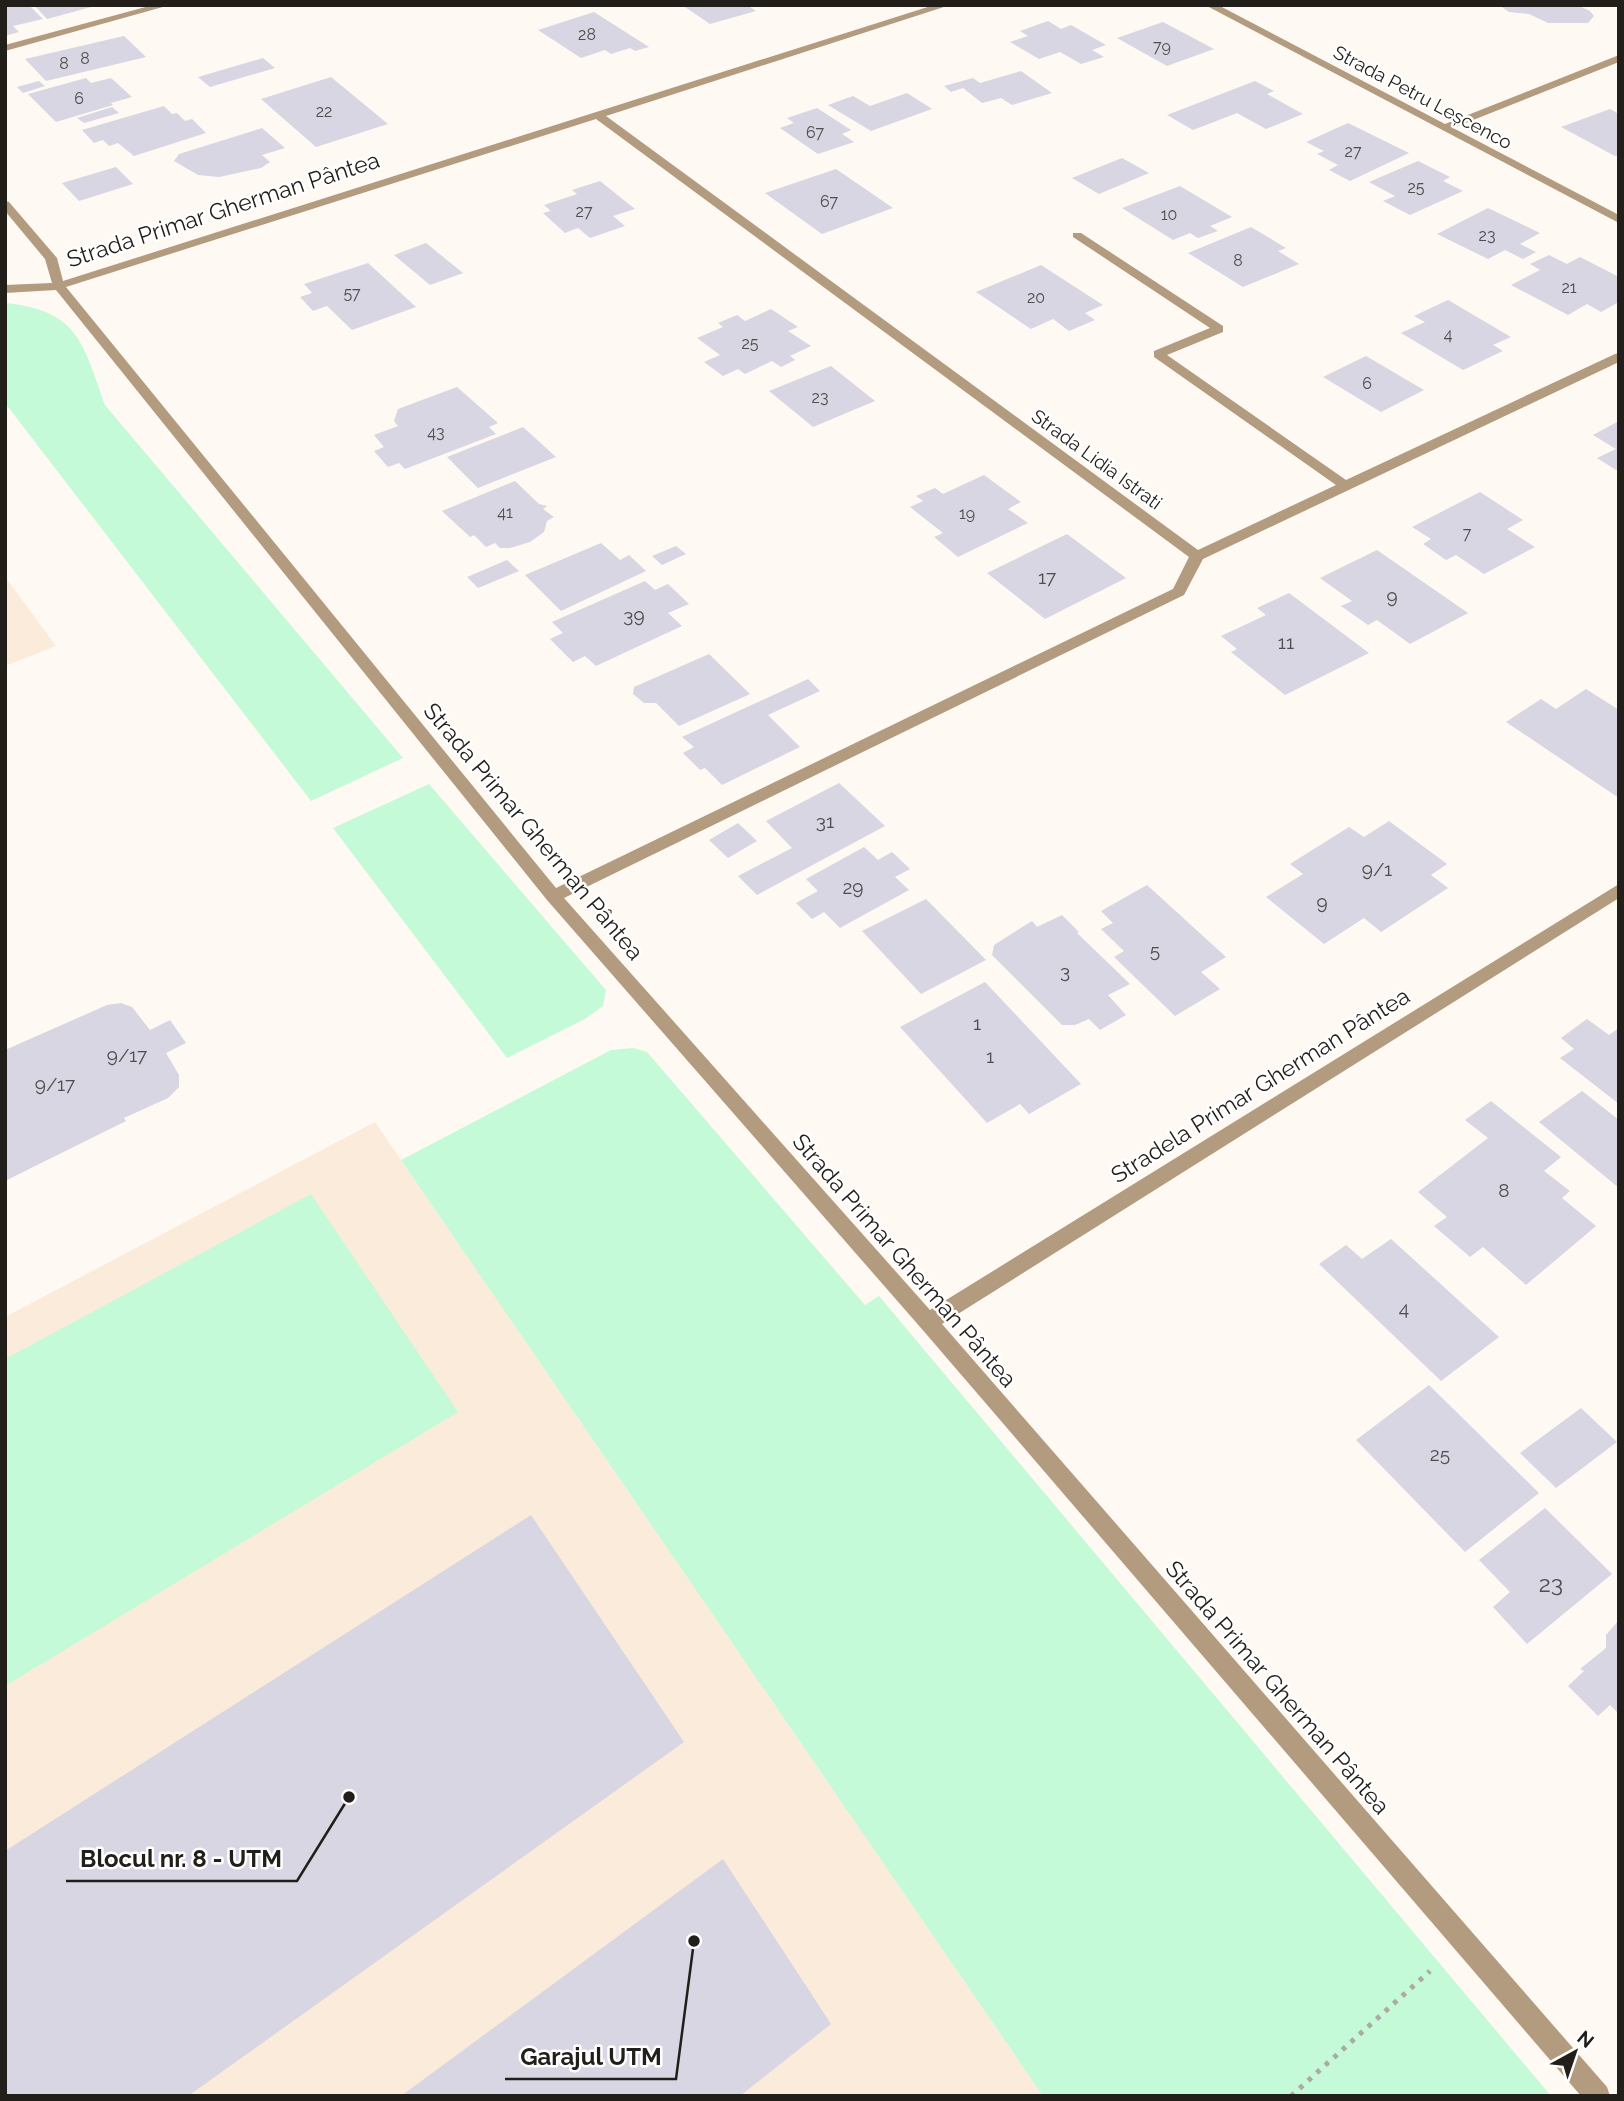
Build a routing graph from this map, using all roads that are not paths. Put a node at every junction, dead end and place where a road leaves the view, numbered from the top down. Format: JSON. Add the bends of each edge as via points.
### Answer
{"nodes":[{"id":1,"x":165,"y":5,"type":"edge"},
{"id":2,"x":945,"y":5,"type":"edge"},
{"id":3,"x":1210,"y":5,"type":"edge"},
{"id":4,"x":5,"y":48,"type":"edge"},
{"id":5,"x":1619,"y":58,"type":"edge"},
{"id":6,"x":599,"y":116,"type":"junction"},
{"id":7,"x":1444,"y":128,"type":"junction"},
{"id":8,"x":5,"y":204,"type":"edge"},
{"id":9,"x":1619,"y":220,"type":"edge"},
{"id":10,"x":1077,"y":235,"type":"dead end"},
{"id":11,"x":59,"y":286,"type":"junction"},
{"id":12,"x":5,"y":289,"type":"edge"},
{"id":13,"x":1619,"y":357,"type":"edge"},
{"id":14,"x":1348,"y":487,"type":"junction"},
{"id":15,"x":1197,"y":556,"type":"junction"},
{"id":16,"x":1619,"y":890,"type":"edge"},
{"id":17,"x":553,"y":896,"type":"junction"},
{"id":18,"x":928,"y":1322,"type":"junction"},
{"id":19,"x":1598,"y":2096,"type":"edge"}],
"edges":[{"from":1,"to":4,"type":"street"},
{"from":2,"to":6,"type":"street","name":"Strada Primar Gherman Pântea"},
{"from":3,"to":7,"type":"street","name":"Strada Petru Leșcenco"},
{"from":5,"to":7,"type":"street"},
{"from":6,"to":11,"type":"street","name":"Strada Primar Gherman Pântea"},
{"from":6,"to":15,"type":"street","name":"Strada Lidia Istrati"},
{"from":7,"to":9,"type":"street","name":"Strada Petru Leșcenco"},
{"from":8,"to":11,"type":"street","via":[[51,258]]},
{"from":10,"to":14,"type":"street","via":[[1219,329],[1158,354]]},
{"from":11,"to":12,"type":"street"},
{"from":11,"to":17,"type":"street","name":"Strada Primar Gherman Pântea"},
{"from":13,"to":14,"type":"street"},
{"from":14,"to":15,"type":"street"},
{"from":15,"to":17,"type":"street","via":[[1178,592]]},
{"from":16,"to":18,"type":"street","name":"Stradela Primar Gherman Pântea"},
{"from":17,"to":18,"type":"street","name":"Strada Primar Gherman Pântea"},
{"from":18,"to":19,"type":"street","name":"Strada Primar Gherman Pântea"}]}
